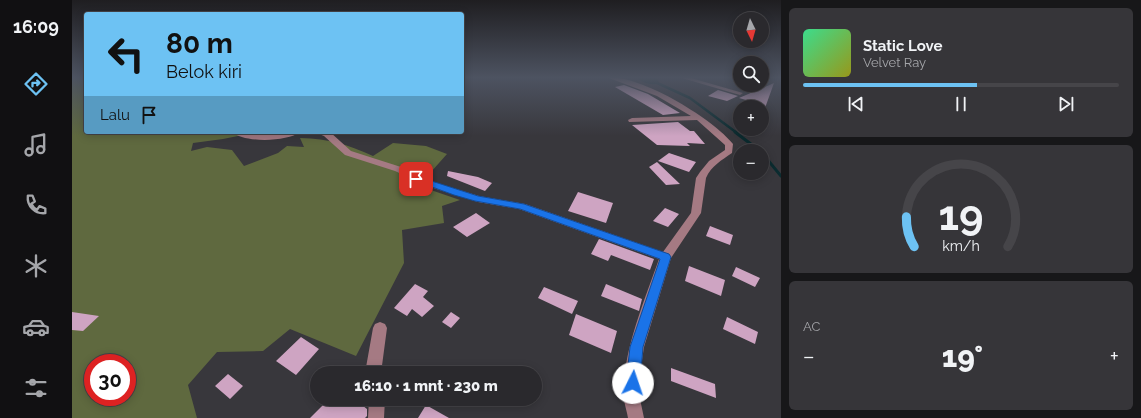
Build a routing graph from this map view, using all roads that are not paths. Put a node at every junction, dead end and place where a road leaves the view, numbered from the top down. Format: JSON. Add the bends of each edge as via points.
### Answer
{"nodes":[{"id":1,"x":662,"y":98,"type":"edge"},
{"id":2,"x":697,"y":118,"type":"junction"},
{"id":3,"x":632,"y":120,"type":"dead end"},
{"id":4,"x":243,"y":134,"type":"edge"},
{"id":5,"x":290,"y":134,"type":"edge"},
{"id":6,"x":327,"y":134,"type":"edge"},
{"id":7,"x":665,"y":257,"type":"junction"},
{"id":8,"x":380,"y":328,"type":"dead end"},
{"id":9,"x":375,"y":366,"type":"edge"},
{"id":10,"x":377,"y":406,"type":"edge"},
{"id":11,"x":376,"y":418,"type":"edge"},
{"id":12,"x":636,"y":418,"type":"edge"}],
"edges":[{"from":1,"to":2,"type":"street"},
{"from":2,"to":3,"type":"street"},
{"from":2,"to":7,"type":"street","via":[[722,136],[729,144],[729,151],[704,172],[696,213]]},
{"from":4,"to":5,"type":"street","via":[[266,138]]},
{"from":6,"to":7,"type":"street","via":[[348,153],[398,169],[430,184],[478,199],[521,206]]},
{"from":7,"to":12,"type":"street","via":[[633,367],[632,399]]},
{"from":8,"to":9,"type":"street"},
{"from":10,"to":11,"type":"street"}]}
